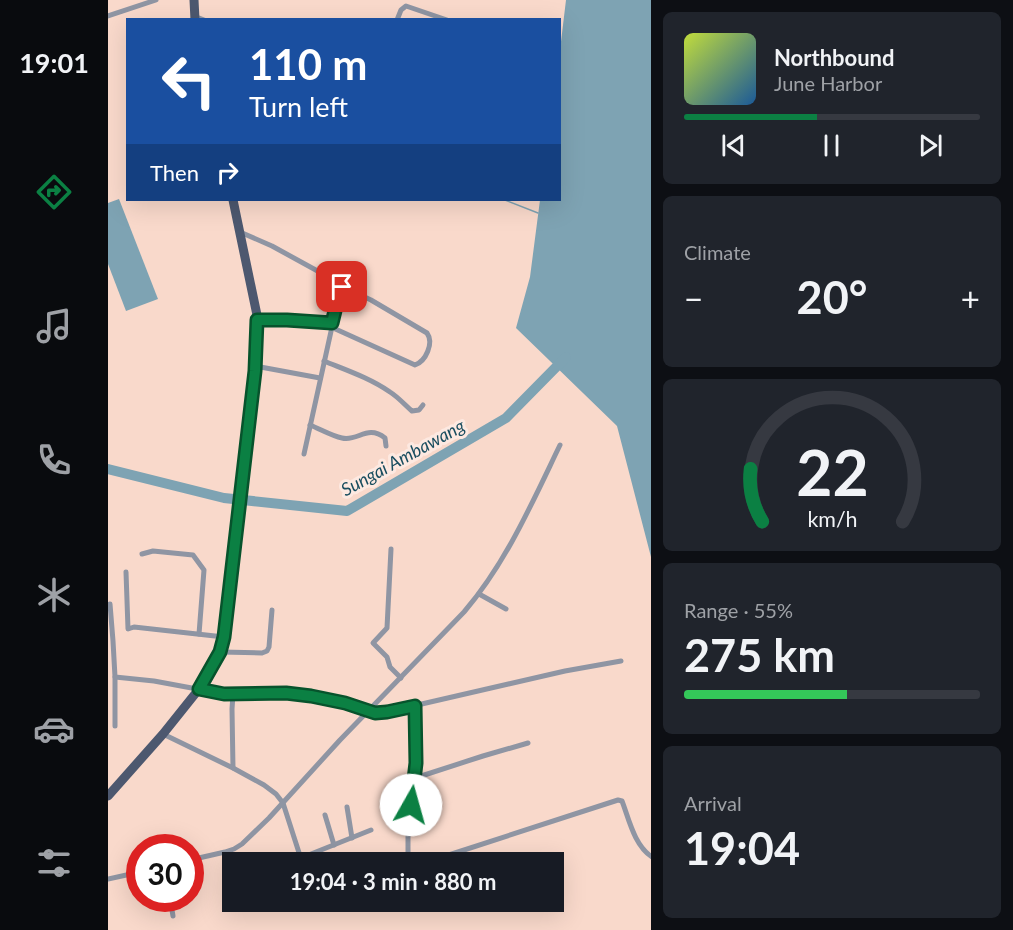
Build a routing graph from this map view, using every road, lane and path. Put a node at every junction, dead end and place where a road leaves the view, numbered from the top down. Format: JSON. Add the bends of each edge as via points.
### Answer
{"nodes":[{"id":1,"x":156,"y":0,"type":"edge"},
{"id":2,"x":194,"y":0,"type":"edge"},
{"id":3,"x":108,"y":16,"type":"edge"},
{"id":4,"x":195,"y":18,"type":"edge"},
{"id":5,"x":399,"y":18,"type":"edge"},
{"id":6,"x":441,"y":18,"type":"edge"},
{"id":7,"x":233,"y":201,"type":"edge"},
{"id":8,"x":240,"y":232,"type":"junction"},
{"id":9,"x":341,"y":286,"type":"junction"},
{"id":10,"x":257,"y":320,"type":"junction"},
{"id":11,"x":332,"y":325,"type":"junction"},
{"id":12,"x":324,"y":361,"type":"junction"},
{"id":13,"x":255,"y":366,"type":"junction"},
{"id":14,"x":320,"y":378,"type":"junction"},
{"id":15,"x":423,"y":405,"type":"dead end"},
{"id":16,"x":310,"y":425,"type":"junction"},
{"id":17,"x":560,"y":445,"type":"dead end"},
{"id":18,"x":386,"y":446,"type":"dead end"},
{"id":19,"x":304,"y":454,"type":"dead end"},
{"id":20,"x":391,"y":549,"type":"dead end"},
{"id":21,"x":142,"y":554,"type":"dead end"},
{"id":22,"x":126,"y":572,"type":"dead end"},
{"id":23,"x":479,"y":594,"type":"junction"},
{"id":24,"x":110,"y":604,"type":"dead end"},
{"id":25,"x":506,"y":609,"type":"dead end"},
{"id":26,"x":272,"y":610,"type":"dead end"},
{"id":27,"x":199,"y":634,"type":"junction"},
{"id":28,"x":224,"y":637,"type":"junction"},
{"id":29,"x":220,"y":652,"type":"junction"},
{"id":30,"x":621,"y":661,"type":"dead end"},
{"id":31,"x":115,"y":677,"type":"junction"},
{"id":32,"x":401,"y":678,"type":"junction"},
{"id":33,"x":199,"y":689,"type":"junction"},
{"id":34,"x":233,"y":694,"type":"junction"},
{"id":35,"x":415,"y":706,"type":"junction"},
{"id":36,"x":368,"y":711,"type":"junction"},
{"id":37,"x":115,"y":726,"type":"dead end"},
{"id":38,"x":163,"y":734,"type":"junction"},
{"id":39,"x":528,"y":743,"type":"dead end"},
{"id":40,"x":233,"y":768,"type":"junction"},
{"id":41,"x":415,"y":778,"type":"junction"},
{"id":42,"x":108,"y":796,"type":"edge"},
{"id":43,"x":283,"y":802,"type":"junction"},
{"id":44,"x":347,"y":807,"type":"dead end"},
{"id":45,"x":325,"y":815,"type":"dead end"},
{"id":46,"x":371,"y":830,"type":"dead end"},
{"id":47,"x":352,"y":838,"type":"junction"},
{"id":48,"x":334,"y":845,"type":"junction"},
{"id":49,"x":299,"y":852,"type":"edge"},
{"id":50,"x":319,"y":852,"type":"edge"},
{"id":51,"x":408,"y":852,"type":"edge"},
{"id":52,"x":458,"y":852,"type":"edge"},
{"id":53,"x":204,"y":856,"type":"edge"},
{"id":54,"x":651,"y":856,"type":"edge"},
{"id":55,"x":126,"y":875,"type":"edge"},
{"id":56,"x":108,"y":879,"type":"edge"},
{"id":57,"x":172,"y":912,"type":"edge"},
{"id":58,"x":173,"y":916,"type":"dead end"}],
"edges":[{"from":1,"to":3,"type":"street"},
{"from":2,"to":4,"type":"main road"},
{"from":5,"to":6,"type":"street","via":[[406,6]]},
{"from":7,"to":8,"type":"main road"},
{"from":8,"to":9,"type":"street"},
{"from":8,"to":10,"type":"main road"},
{"from":9,"to":11,"type":"street"},
{"from":9,"to":11,"type":"street","via":[[427,333],[428,350],[421,362],[415,364]]},
{"from":10,"to":11,"type":"street"},
{"from":10,"to":13,"type":"main road"},
{"from":11,"to":12,"type":"street"},
{"from":12,"to":14,"type":"street"},
{"from":12,"to":15,"type":"street","via":[[380,385],[412,411]]},
{"from":13,"to":14,"type":"street"},
{"from":13,"to":28,"type":"main road"},
{"from":14,"to":16,"type":"street"},
{"from":16,"to":18,"type":"street","via":[[345,439],[376,433],[385,438]]},
{"from":16,"to":19,"type":"street"},
{"from":17,"to":23,"type":"street","via":[[514,539]]},
{"from":20,"to":32,"type":"street","via":[[387,628],[373,643]]},
{"from":21,"to":27,"type":"street","via":[[153,550],[193,555],[204,570]]},
{"from":22,"to":27,"type":"street","via":[[128,629]]},
{"from":23,"to":25,"type":"street"},
{"from":23,"to":32,"type":"street"},
{"from":24,"to":31,"type":"street"},
{"from":26,"to":29,"type":"street","via":[[267,651]]},
{"from":27,"to":28,"type":"street"},
{"from":28,"to":29,"type":"main road"},
{"from":29,"to":33,"type":"main road"},
{"from":30,"to":35,"type":"street"},
{"from":31,"to":33,"type":"street"},
{"from":31,"to":37,"type":"street"},
{"from":32,"to":36,"type":"street"},
{"from":33,"to":34,"type":"street"},
{"from":33,"to":38,"type":"main road"},
{"from":34,"to":36,"type":"street","via":[[311,696]]},
{"from":34,"to":40,"type":"street"},
{"from":35,"to":36,"type":"street","via":[[380,713]]},
{"from":35,"to":41,"type":"street"},
{"from":36,"to":43,"type":"street"},
{"from":38,"to":40,"type":"street"},
{"from":38,"to":42,"type":"main road"},
{"from":39,"to":41,"type":"street"},
{"from":40,"to":43,"type":"street","via":[[270,788]]},
{"from":41,"to":51,"type":"street"},
{"from":43,"to":49,"type":"street"},
{"from":43,"to":53,"type":"street","via":[[234,849]]},
{"from":44,"to":47,"type":"street"},
{"from":45,"to":48,"type":"street"},
{"from":46,"to":47,"type":"street"},
{"from":47,"to":48,"type":"street"},
{"from":48,"to":50,"type":"street"},
{"from":52,"to":54,"type":"street","via":[[618,800],[622,801],[637,840]]},
{"from":55,"to":56,"type":"street"},
{"from":57,"to":58,"type":"street"}]}
